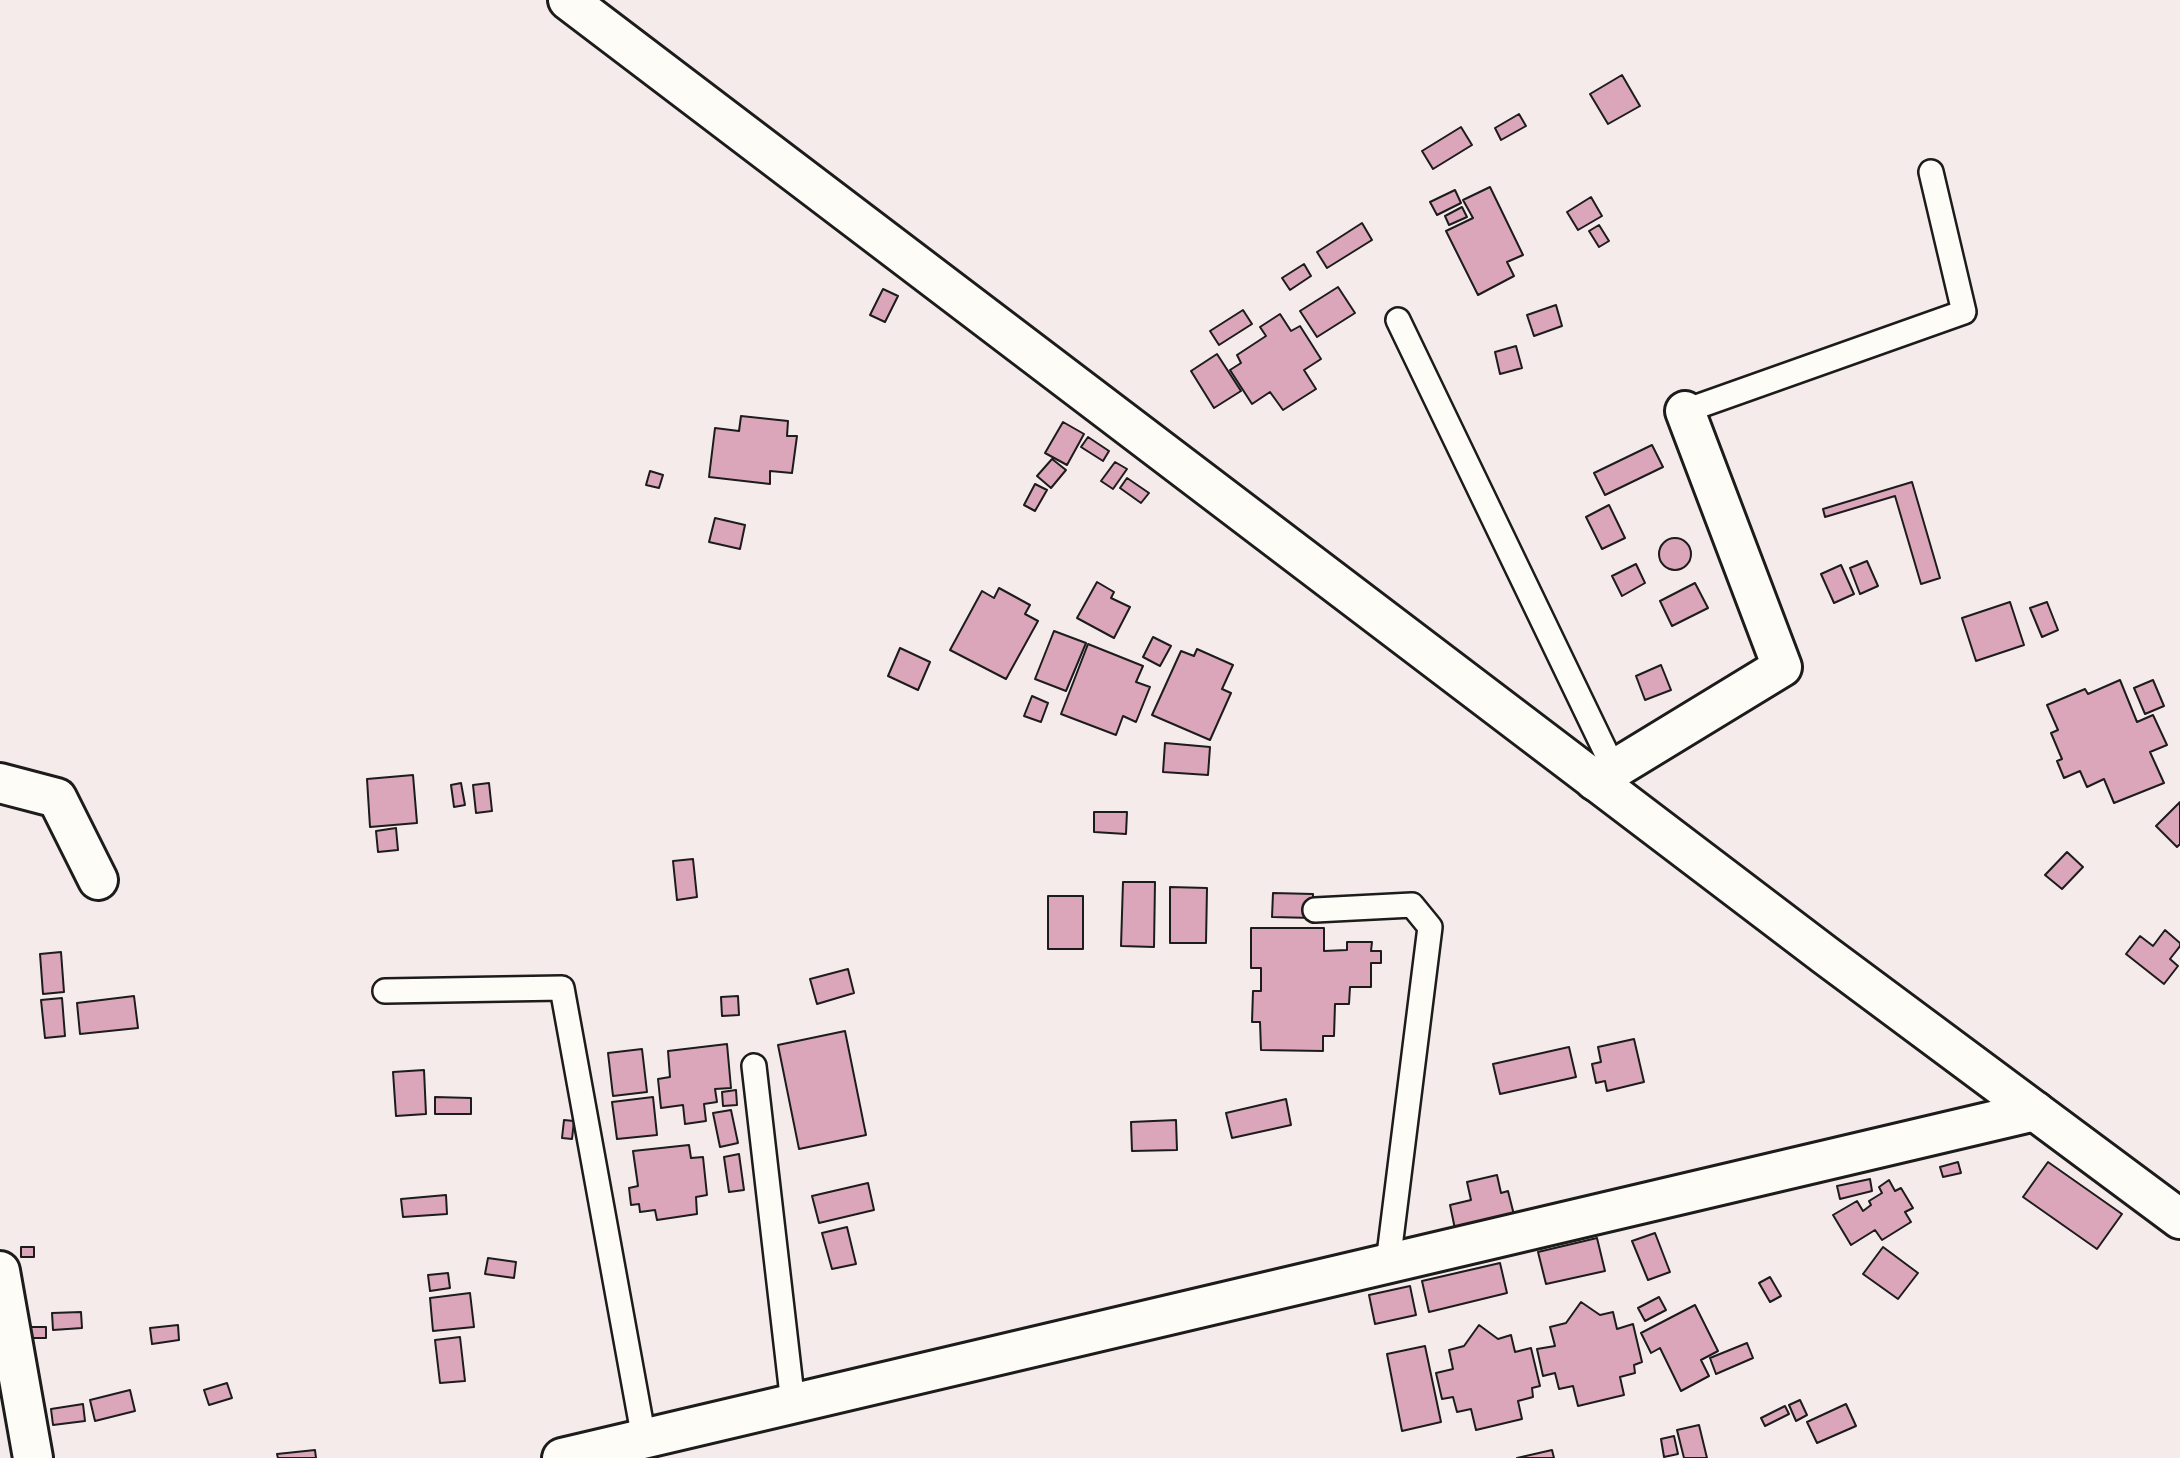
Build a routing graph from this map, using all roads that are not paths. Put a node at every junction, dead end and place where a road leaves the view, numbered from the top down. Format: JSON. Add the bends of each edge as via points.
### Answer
{"nodes":[{"id":1,"x":568,"y":0,"type":"edge"},
{"id":2,"x":1931,"y":173,"type":"dead end"},
{"id":3,"x":1398,"y":320,"type":"dead end"},
{"id":4,"x":1685,"y":411,"type":"joint"},
{"id":5,"x":1605,"y":775,"type":"junction"},
{"id":6,"x":0,"y":783,"type":"edge"},
{"id":7,"x":98,"y":880,"type":"dead end"},
{"id":8,"x":1315,"y":910,"type":"dead end"},
{"id":9,"x":385,"y":991,"type":"dead end"},
{"id":10,"x":754,"y":1066,"type":"dead end"},
{"id":11,"x":2035,"y":1111,"type":"junction"},
{"id":12,"x":2178,"y":1214,"type":"edge"},
{"id":13,"x":1388,"y":1263,"type":"junction"},
{"id":14,"x":0,"y":1271,"type":"edge"},
{"id":15,"x":793,"y":1404,"type":"junction"},
{"id":16,"x":644,"y":1439,"type":"junction"},
{"id":17,"x":33,"y":1458,"type":"edge"},
{"id":18,"x":562,"y":1458,"type":"edge"}],
"edges":[{"from":1,"to":5,"type":"street"},
{"from":2,"to":4,"type":"lane","via":[[1964,312]]},
{"from":3,"to":5,"type":"lane"},
{"from":4,"to":5,"type":"street","via":[[1782,667]]},
{"from":5,"to":11,"type":"street","via":[[1825,956]]},
{"from":6,"to":7,"type":"street","via":[[57,798]]},
{"from":8,"to":13,"type":"lane","via":[[1412,905],[1430,926]]},
{"from":9,"to":16,"type":"lane","via":[[562,988]]},
{"from":10,"to":15,"type":"lane"},
{"from":11,"to":12,"type":"street"},
{"from":11,"to":13,"type":"street"},
{"from":13,"to":15,"type":"street"},
{"from":14,"to":17,"type":"street"},
{"from":15,"to":16,"type":"street"},
{"from":16,"to":18,"type":"street"}]}
